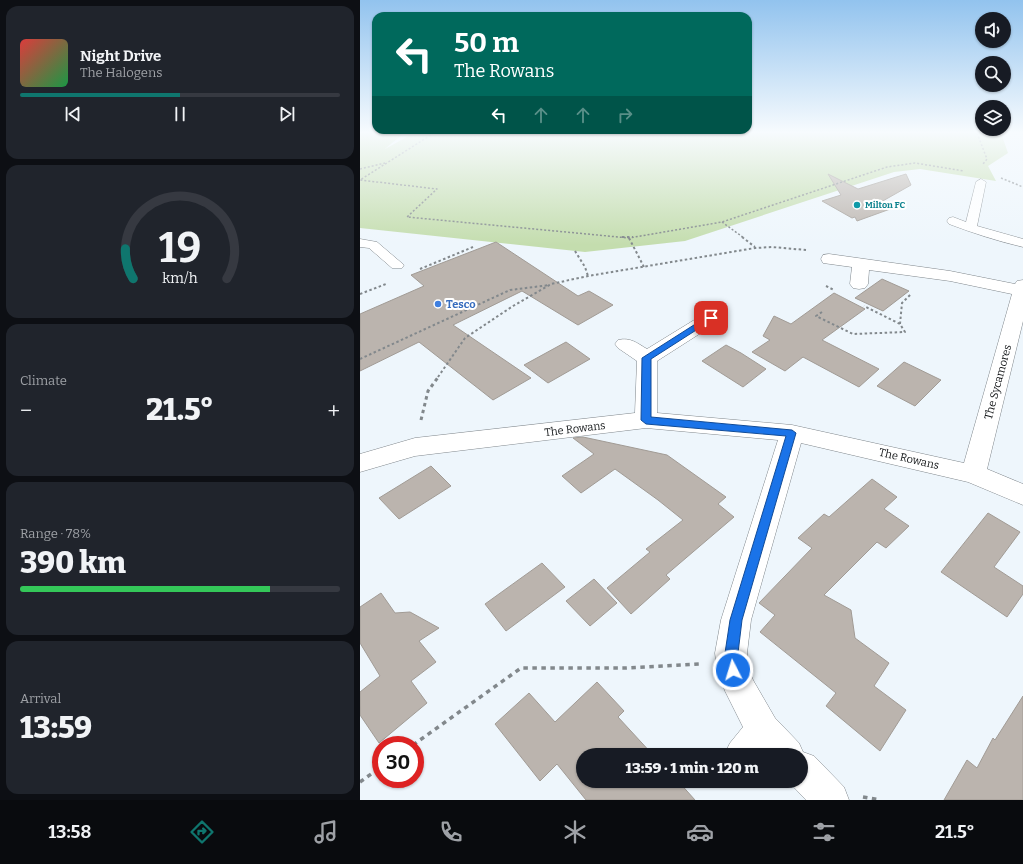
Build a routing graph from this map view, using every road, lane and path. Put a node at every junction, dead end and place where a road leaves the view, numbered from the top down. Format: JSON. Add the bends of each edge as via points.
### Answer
{"nodes":[{"id":1,"x":375,"y":170,"type":"edge"},
{"id":2,"x":877,"y":170,"type":"edge"},
{"id":3,"x":961,"y":170,"type":"edge"},
{"id":4,"x":965,"y":171,"type":"dead end"},
{"id":5,"x":360,"y":180,"type":"edge"},
{"id":6,"x":360,"y":180,"type":"edge"},
{"id":7,"x":981,"y":182,"type":"dead end"},
{"id":8,"x":954,"y":221,"type":"dead end"},
{"id":9,"x":722,"y":222,"type":"junction"},
{"id":10,"x":971,"y":228,"type":"junction"},
{"id":11,"x":629,"y":238,"type":"junction"},
{"id":12,"x":360,"y":243,"type":"edge"},
{"id":13,"x":1023,"y":243,"type":"edge"},
{"id":14,"x":755,"y":248,"type":"junction"},
{"id":15,"x":813,"y":250,"type":"dead end"},
{"id":16,"x":575,"y":251,"type":"dead end"},
{"id":17,"x":829,"y":259,"type":"dead end"},
{"id":18,"x":861,"y":264,"type":"junction"},
{"id":19,"x":397,"y":265,"type":"dead end"},
{"id":20,"x":644,"y":267,"type":"junction"},
{"id":21,"x":588,"y":276,"type":"junction"},
{"id":22,"x":551,"y":284,"type":"junction"},
{"id":23,"x":860,"y":284,"type":"joint"},
{"id":24,"x":1022,"y":288,"type":"edge"},
{"id":25,"x":914,"y":291,"type":"dead end"},
{"id":26,"x":822,"y":312,"type":"dead end"},
{"id":27,"x":711,"y":318,"type":"dead end"},
{"id":28,"x":900,"y":324,"type":"junction"},
{"id":29,"x":625,"y":344,"type":"dead end"},
{"id":30,"x":647,"y":358,"type":"junction"},
{"id":31,"x":360,"y":359,"type":"edge"},
{"id":32,"x":646,"y":420,"type":"junction"},
{"id":33,"x":792,"y":433,"type":"junction"},
{"id":34,"x":415,"y":447,"type":"junction"},
{"id":35,"x":360,"y":463,"type":"edge"},
{"id":36,"x":974,"y":474,"type":"junction"},
{"id":37,"x":1023,"y":495,"type":"edge"},
{"id":38,"x":731,"y":663,"type":"junction"},
{"id":39,"x":763,"y":730,"type":"junction"},
{"id":40,"x":424,"y":737,"type":"edge"},
{"id":41,"x":748,"y":748,"type":"edge"},
{"id":42,"x":780,"y":748,"type":"edge"},
{"id":43,"x":372,"y":774,"type":"edge"},
{"id":44,"x":808,"y":776,"type":"edge"},
{"id":45,"x":360,"y":782,"type":"edge"},
{"id":46,"x":831,"y":800,"type":"edge"}],
"edges":[{"from":1,"to":6,"type":"path"},
{"from":2,"to":9,"type":"path"},
{"from":3,"to":4,"type":"path"},
{"from":5,"to":11,"type":"path","via":[[437,188],[407,217]]},
{"from":7,"to":10,"type":"lane"},
{"from":8,"to":10,"type":"lane"},
{"from":9,"to":11,"type":"path"},
{"from":9,"to":14,"type":"path"},
{"from":10,"to":13,"type":"lane"},
{"from":11,"to":20,"type":"path"},
{"from":12,"to":19,"type":"lane","via":[[373,245]]},
{"from":14,"to":15,"type":"path"},
{"from":14,"to":20,"type":"path"},
{"from":16,"to":21,"type":"path"},
{"from":17,"to":18,"type":"street","name":"The Sycamores"},
{"from":18,"to":23,"type":"street"},
{"from":18,"to":24,"type":"street","name":"The Sycamores"},
{"from":20,"to":21,"type":"path"},
{"from":21,"to":22,"type":"path"},
{"from":22,"to":31,"type":"path","via":[[510,290]]},
{"from":22,"to":34,"type":"path","via":[[464,338],[428,391]]},
{"from":23,"to":28,"type":"path","via":[[854,301]]},
{"from":24,"to":36,"type":"street","name":"The Sycamores"},
{"from":25,"to":28,"type":"path","via":[[902,303]]},
{"from":26,"to":28,"type":"path","via":[[816,316],[853,334],[905,332]]},
{"from":27,"to":30,"type":"street"},
{"from":29,"to":30,"type":"street"},
{"from":30,"to":32,"type":"street"},
{"from":32,"to":33,"type":"street","name":"The Rowans"},
{"from":32,"to":34,"type":"street","name":"The Rowans"},
{"from":33,"to":36,"type":"street","name":"The Rowans"},
{"from":33,"to":38,"type":"street","via":[[736,620]]},
{"from":34,"to":35,"type":"street","name":"The Rowans"},
{"from":36,"to":37,"type":"street","name":"The Rowans"},
{"from":38,"to":39,"type":"street","via":[[741,691]]},
{"from":38,"to":40,"type":"path","via":[[624,668],[521,668]]},
{"from":39,"to":41,"type":"street"},
{"from":39,"to":42,"type":"street"},
{"from":43,"to":45,"type":"path"},
{"from":44,"to":46,"type":"street"}]}
